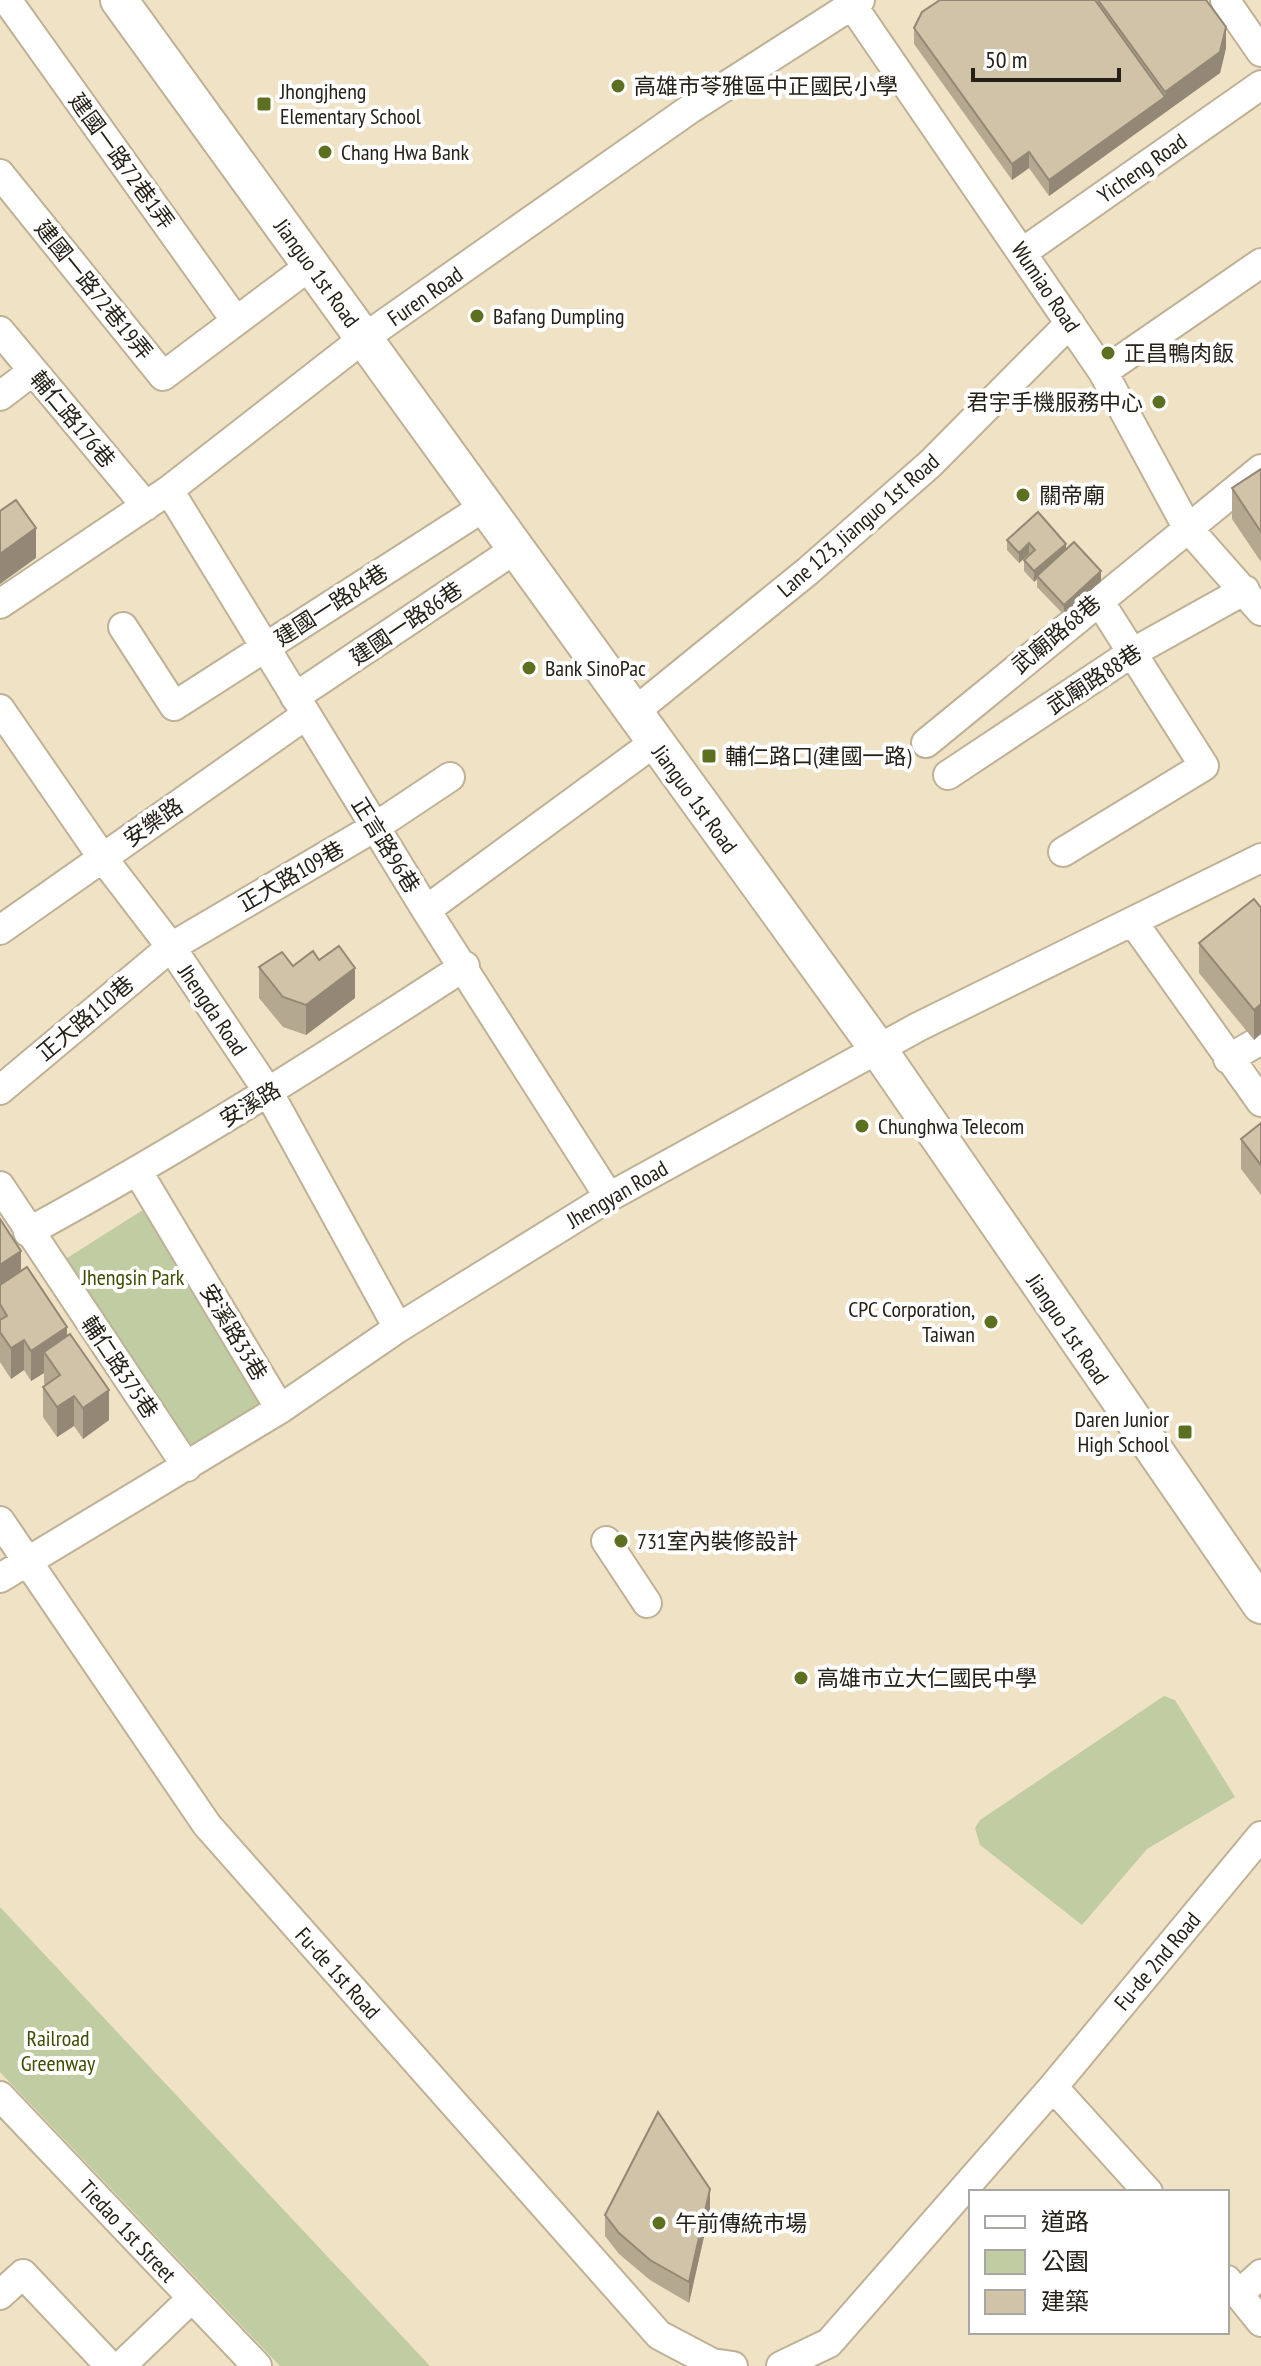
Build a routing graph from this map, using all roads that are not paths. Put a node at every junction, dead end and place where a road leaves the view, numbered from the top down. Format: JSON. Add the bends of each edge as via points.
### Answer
{"nodes":[{"id":1,"x":7,"y":0,"type":"edge"},
{"id":2,"x":119,"y":0,"type":"edge"},
{"id":3,"x":1225,"y":0,"type":"edge"},
{"id":4,"x":856,"y":2,"type":"edge"},
{"id":5,"x":1261,"y":52,"type":"edge"},
{"id":6,"x":1261,"y":85,"type":"edge"},
{"id":7,"x":0,"y":174,"type":"edge"},
{"id":8,"x":1023,"y":252,"type":"junction"},
{"id":9,"x":1261,"y":263,"type":"edge"},
{"id":10,"x":311,"y":265,"type":"junction"},
{"id":11,"x":236,"y":321,"type":"junction"},
{"id":12,"x":1070,"y":323,"type":"junction"},
{"id":13,"x":0,"y":331,"type":"edge"},
{"id":14,"x":364,"y":338,"type":"junction"},
{"id":15,"x":33,"y":371,"type":"junction"},
{"id":16,"x":1103,"y":372,"type":"junction"},
{"id":17,"x":0,"y":396,"type":"edge"},
{"id":18,"x":1261,"y":469,"type":"edge"},
{"id":19,"x":158,"y":498,"type":"junction"},
{"id":20,"x":487,"y":505,"type":"junction"},
{"id":21,"x":1187,"y":527,"type":"junction"},
{"id":22,"x":517,"y":548,"type":"junction"},
{"id":23,"x":1098,"y":599,"type":"junction"},
{"id":24,"x":1253,"y":601,"type":"edge"},
{"id":25,"x":0,"y":604,"type":"edge"},
{"id":26,"x":123,"y":627,"type":"dead end"},
{"id":27,"x":265,"y":648,"type":"junction"},
{"id":28,"x":1130,"y":654,"type":"junction"},
{"id":29,"x":301,"y":706,"type":"junction"},
{"id":30,"x":633,"y":713,"type":"junction"},
{"id":31,"x":5,"y":725,"type":"edge"},
{"id":32,"x":655,"y":742,"type":"junction"},
{"id":33,"x":926,"y":743,"type":"dead end"},
{"id":34,"x":948,"y":775,"type":"dead end"},
{"id":35,"x":450,"y":777,"type":"dead end"},
{"id":36,"x":375,"y":827,"type":"junction"},
{"id":37,"x":1063,"y":852,"type":"dead end"},
{"id":38,"x":102,"y":857,"type":"junction"},
{"id":39,"x":1261,"y":858,"type":"edge"},
{"id":40,"x":426,"y":910,"type":"junction"},
{"id":41,"x":1133,"y":922,"type":"junction"},
{"id":42,"x":0,"y":930,"type":"edge"},
{"id":43,"x":171,"y":947,"type":"junction"},
{"id":44,"x":465,"y":966,"type":"junction"},
{"id":45,"x":1261,"y":1040,"type":"edge"},
{"id":46,"x":878,"y":1049,"type":"junction"},
{"id":47,"x":1228,"y":1059,"type":"junction"},
{"id":48,"x":0,"y":1090,"type":"edge"},
{"id":49,"x":269,"y":1093,"type":"junction"},
{"id":50,"x":1261,"y":1102,"type":"edge"},
{"id":51,"x":138,"y":1172,"type":"junction"},
{"id":52,"x":0,"y":1186,"type":"edge"},
{"id":53,"x":609,"y":1197,"type":"junction"},
{"id":54,"x":28,"y":1232,"type":"junction"},
{"id":55,"x":398,"y":1328,"type":"junction"},
{"id":56,"x":280,"y":1409,"type":"junction"},
{"id":57,"x":187,"y":1467,"type":"junction"},
{"id":58,"x":0,"y":1521,"type":"edge"},
{"id":59,"x":606,"y":1541,"type":"dead end"},
{"id":60,"x":27,"y":1559,"type":"junction"},
{"id":61,"x":0,"y":1578,"type":"edge"},
{"id":62,"x":647,"y":1603,"type":"dead end"},
{"id":63,"x":1261,"y":1605,"type":"edge"},
{"id":64,"x":1261,"y":1836,"type":"edge"},
{"id":65,"x":1053,"y":2087,"type":"junction"},
{"id":66,"x":0,"y":2096,"type":"edge"},
{"id":67,"x":1146,"y":2190,"type":"edge"},
{"id":68,"x":1261,"y":2274,"type":"edge"},
{"id":69,"x":1233,"y":2287,"type":"edge"},
{"id":70,"x":0,"y":2295,"type":"edge"},
{"id":71,"x":192,"y":2298,"type":"junction"},
{"id":72,"x":1261,"y":2322,"type":"edge"},
{"id":73,"x":110,"y":2366,"type":"edge"},
{"id":74,"x":121,"y":2366,"type":"edge"},
{"id":75,"x":257,"y":2366,"type":"edge"},
{"id":76,"x":733,"y":2366,"type":"edge"},
{"id":77,"x":781,"y":2366,"type":"edge"}],
"edges":[{"from":1,"to":11,"type":"street","name":"建國一路72巷1弄"},
{"from":2,"to":10,"type":"main road","name":"Jianguo 1st Road"},
{"from":3,"to":5,"type":"street"},
{"from":4,"to":8,"type":"street","name":"Wumiao Road"},
{"from":4,"to":14,"type":"street","name":"Furen Road","via":[[690,109]]},
{"from":6,"to":8,"type":"street","name":"Yicheng Road"},
{"from":7,"to":11,"type":"street","name":"建國一路72巷19弄","via":[[163,376]]},
{"from":8,"to":12,"type":"street","name":"Wumiao Road"},
{"from":9,"to":16,"type":"street"},
{"from":10,"to":11,"type":"street","name":"建國一路72巷19弄"},
{"from":10,"to":14,"type":"main road","name":"Jianguo 1st Road"},
{"from":12,"to":16,"type":"street","name":"Wumiao Road"},
{"from":12,"to":30,"type":"street","name":"Lane 123, Jianguo 1st Road","via":[[930,464]]},
{"from":13,"to":15,"type":"street","name":"輔仁路176巷"},
{"from":14,"to":19,"type":"street","name":"Furen Road"},
{"from":14,"to":20,"type":"main road","name":"Jianguo 1st Road"},
{"from":15,"to":17,"type":"street"},
{"from":15,"to":19,"type":"street","name":"輔仁路176巷"},
{"from":16,"to":21,"type":"street","name":"Wumiao Road"},
{"from":18,"to":21,"type":"street","name":"武廟路68巷"},
{"from":19,"to":25,"type":"street","name":"Furen Road"},
{"from":19,"to":27,"type":"street","name":"正言路96巷"},
{"from":20,"to":22,"type":"main road","name":"Jianguo 1st Road"},
{"from":20,"to":27,"type":"street","name":"建國一路84巷"},
{"from":21,"to":23,"type":"street","name":"武廟路68巷"},
{"from":21,"to":24,"type":"street","name":"Wumiao Road"},
{"from":22,"to":29,"type":"street","name":"建國一路86巷"},
{"from":22,"to":30,"type":"main road","name":"Jianguo 1st Road"},
{"from":23,"to":28,"type":"street"},
{"from":23,"to":33,"type":"street","name":"武廟路68巷"},
{"from":24,"to":28,"type":"street","name":"武廟路88巷"},
{"from":26,"to":27,"type":"street","name":"建國一路84巷","via":[[174,706]]},
{"from":27,"to":29,"type":"street","name":"正言路96巷"},
{"from":28,"to":34,"type":"street","name":"武廟路88巷"},
{"from":28,"to":37,"type":"street","via":[[1204,766]]},
{"from":29,"to":36,"type":"street","name":"正言路96巷"},
{"from":29,"to":38,"type":"street","name":"安樂路"},
{"from":30,"to":32,"type":"main road","name":"Jianguo 1st Road"},
{"from":31,"to":38,"type":"street","name":"Jhengda Road"},
{"from":32,"to":40,"type":"street"},
{"from":32,"to":46,"type":"main road","name":"Jianguo 1st Road"},
{"from":35,"to":36,"type":"street","name":"正大路109巷"},
{"from":36,"to":40,"type":"street","name":"正言路96巷"},
{"from":36,"to":43,"type":"street","name":"正大路109巷"},
{"from":38,"to":42,"type":"street","name":"安樂路"},
{"from":38,"to":43,"type":"street","name":"Jhengda Road"},
{"from":39,"to":41,"type":"street","name":"Jhengyan Road"},
{"from":40,"to":44,"type":"street","name":"正言路96巷"},
{"from":41,"to":46,"type":"street","name":"Jhengyan Road"},
{"from":41,"to":47,"type":"street"},
{"from":43,"to":48,"type":"street","name":"正大路110巷"},
{"from":43,"to":49,"type":"street","name":"Jhengda Road"},
{"from":44,"to":49,"type":"street","name":"安溪路"},
{"from":44,"to":53,"type":"street","name":"正言路96巷"},
{"from":45,"to":47,"type":"street"},
{"from":46,"to":53,"type":"street","name":"Jhengyan Road"},
{"from":46,"to":63,"type":"main road","name":"Jianguo 1st Road"},
{"from":47,"to":50,"type":"street"},
{"from":49,"to":51,"type":"street","name":"安溪路"},
{"from":49,"to":55,"type":"street","name":"Jhengda Road"},
{"from":51,"to":54,"type":"street","name":"安溪路"},
{"from":51,"to":56,"type":"street","name":"安溪路33巷"},
{"from":52,"to":54,"type":"street","name":"輔仁路375巷"},
{"from":53,"to":55,"type":"street","name":"Jhengyan Road"},
{"from":54,"to":57,"type":"street","name":"輔仁路375巷"},
{"from":55,"to":56,"type":"street","name":"Jhengyan Road"},
{"from":56,"to":57,"type":"street","name":"Jhengyan Road"},
{"from":57,"to":60,"type":"street","name":"Jhengyan Road"},
{"from":58,"to":60,"type":"street","name":"Fu-de 1st Road"},
{"from":59,"to":62,"type":"street"},
{"from":60,"to":61,"type":"street","name":"Jhengyan Road"},
{"from":60,"to":76,"type":"street","name":"Fu-de 1st Road","via":[[207,1825],[659,2335],[712,2363]]},
{"from":64,"to":65,"type":"street","name":"Fu-de 2nd Road"},
{"from":65,"to":67,"type":"street"},
{"from":65,"to":77,"type":"street","via":[[829,2343]]},
{"from":66,"to":71,"type":"street","name":"Tiedao 1st Street"},
{"from":68,"to":69,"type":"street"},
{"from":69,"to":72,"type":"street"},
{"from":70,"to":73,"type":"street","via":[[23,2274]]},
{"from":71,"to":74,"type":"street"},
{"from":71,"to":75,"type":"street","name":"Tiedao 1st Street"}]}
